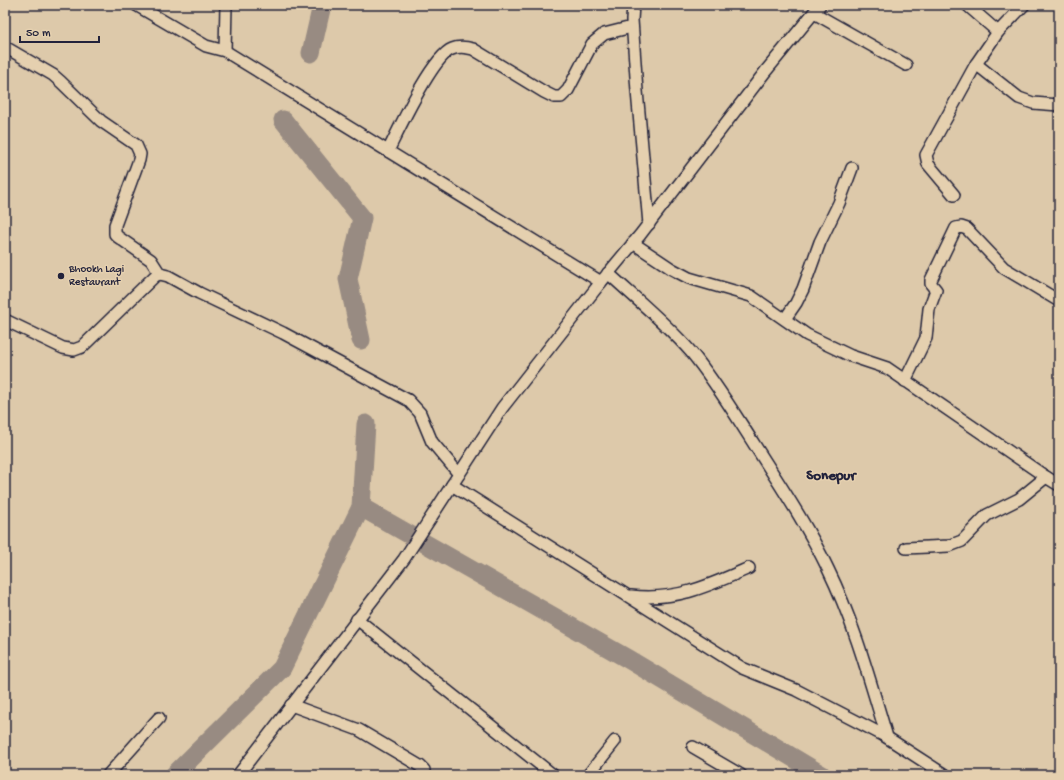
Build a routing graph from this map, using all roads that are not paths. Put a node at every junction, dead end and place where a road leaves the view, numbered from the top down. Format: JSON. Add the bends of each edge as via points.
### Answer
{"nodes":[{"id":1,"x":136,"y":5,"type":"edge"},
{"id":2,"x":226,"y":5,"type":"edge"},
{"id":3,"x":633,"y":5,"type":"edge"},
{"id":4,"x":967,"y":5,"type":"edge"},
{"id":5,"x":1024,"y":5,"type":"edge"},
{"id":6,"x":817,"y":9,"type":"edge"},
{"id":7,"x":632,"y":27,"type":"junction"},
{"id":8,"x":998,"y":32,"type":"junction"},
{"id":9,"x":5,"y":48,"type":"edge"},
{"id":10,"x":225,"y":51,"type":"junction"},
{"id":11,"x":976,"y":64,"type":"junction"},
{"id":12,"x":906,"y":65,"type":"dead end"},
{"id":13,"x":1059,"y":105,"type":"edge"},
{"id":14,"x":388,"y":151,"type":"junction"},
{"id":15,"x":852,"y":168,"type":"dead end"},
{"id":16,"x":954,"y":194,"type":"dead end"},
{"id":17,"x":649,"y":224,"type":"junction"},
{"id":18,"x":633,"y":243,"type":"junction"},
{"id":19,"x":160,"y":274,"type":"junction"},
{"id":20,"x":604,"y":278,"type":"junction"},
{"id":21,"x":1059,"y":301,"type":"edge"},
{"id":22,"x":784,"y":319,"type":"junction"},
{"id":23,"x":5,"y":320,"type":"edge"},
{"id":24,"x":905,"y":381,"type":"junction"},
{"id":25,"x":459,"y":474,"type":"junction"},
{"id":26,"x":1046,"y":477,"type":"junction"},
{"id":27,"x":1059,"y":484,"type":"edge"},
{"id":28,"x":452,"y":485,"type":"junction"},
{"id":29,"x":906,"y":548,"type":"dead end"},
{"id":30,"x":749,"y":568,"type":"dead end"},
{"id":31,"x":628,"y":596,"type":"junction"},
{"id":32,"x":357,"y":619,"type":"junction"},
{"id":33,"x":291,"y":705,"type":"junction"},
{"id":34,"x":159,"y":718,"type":"dead end"},
{"id":35,"x":886,"y":737,"type":"junction"},
{"id":36,"x":615,"y":741,"type":"dead end"},
{"id":37,"x":693,"y":746,"type":"dead end"},
{"id":38,"x":108,"y":775,"type":"edge"},
{"id":39,"x":238,"y":775,"type":"edge"},
{"id":40,"x":423,"y":775,"type":"edge"},
{"id":41,"x":554,"y":775,"type":"edge"},
{"id":42,"x":588,"y":775,"type":"edge"},
{"id":43,"x":741,"y":775,"type":"edge"},
{"id":44,"x":945,"y":775,"type":"edge"}],
"edges":[{"from":1,"to":10,"type":"street","via":[[206,46]]},
{"from":2,"to":10,"type":"street"},
{"from":3,"to":7,"type":"street"},
{"from":4,"to":8,"type":"street"},
{"from":5,"to":8,"type":"street"},
{"from":6,"to":12,"type":"street"},
{"from":6,"to":17,"type":"street","via":[[764,72]]},
{"from":7,"to":14,"type":"street","via":[[604,34],[592,44],[568,90],[561,97],[544,92],[473,49],[450,49],[432,69]]},
{"from":7,"to":17,"type":"street"},
{"from":8,"to":11,"type":"street"},
{"from":9,"to":19,"type":"street","via":[[53,75],[101,121],[136,145],[140,154],[139,160],[115,225],[115,234],[152,260]]},
{"from":10,"to":14,"type":"street"},
{"from":11,"to":13,"type":"street","via":[[1019,98],[1032,103]]},
{"from":11,"to":16,"type":"street","via":[[926,155],[928,164]]},
{"from":14,"to":20,"type":"street"},
{"from":15,"to":22,"type":"street","via":[[803,289]]},
{"from":17,"to":18,"type":"street"},
{"from":18,"to":20,"type":"street"},
{"from":18,"to":22,"type":"street","via":[[689,278],[750,296]]},
{"from":19,"to":23,"type":"street","via":[[82,347],[74,350],[63,348]]},
{"from":19,"to":25,"type":"street","via":[[283,333],[408,400],[420,413],[432,442]]},
{"from":20,"to":25,"type":"street","via":[[502,408]]},
{"from":20,"to":35,"type":"street","via":[[664,323],[691,352],[729,405],[789,500],[818,549],[840,596]]},
{"from":21,"to":24,"type":"street","via":[[1004,268],[967,229],[956,228],[931,280],[936,290],[929,309],[928,332]]},
{"from":22,"to":24,"type":"street","via":[[821,343],[887,368]]},
{"from":24,"to":26,"type":"street"},
{"from":25,"to":28,"type":"street"},
{"from":26,"to":27,"type":"street"},
{"from":26,"to":29,"type":"street","via":[[1019,499],[987,515],[962,541],[949,546]]},
{"from":28,"to":31,"type":"street"},
{"from":28,"to":32,"type":"street","via":[[404,559]]},
{"from":30,"to":31,"type":"street","via":[[675,596]]},
{"from":31,"to":35,"type":"street","via":[[742,668],[796,690]]},
{"from":32,"to":33,"type":"street"},
{"from":32,"to":41,"type":"street"},
{"from":33,"to":39,"type":"street"},
{"from":33,"to":40,"type":"street","via":[[368,734],[420,766],[424,770]]},
{"from":34,"to":38,"type":"street"},
{"from":35,"to":44,"type":"street"},
{"from":36,"to":42,"type":"street"},
{"from":37,"to":43,"type":"street"}]}
